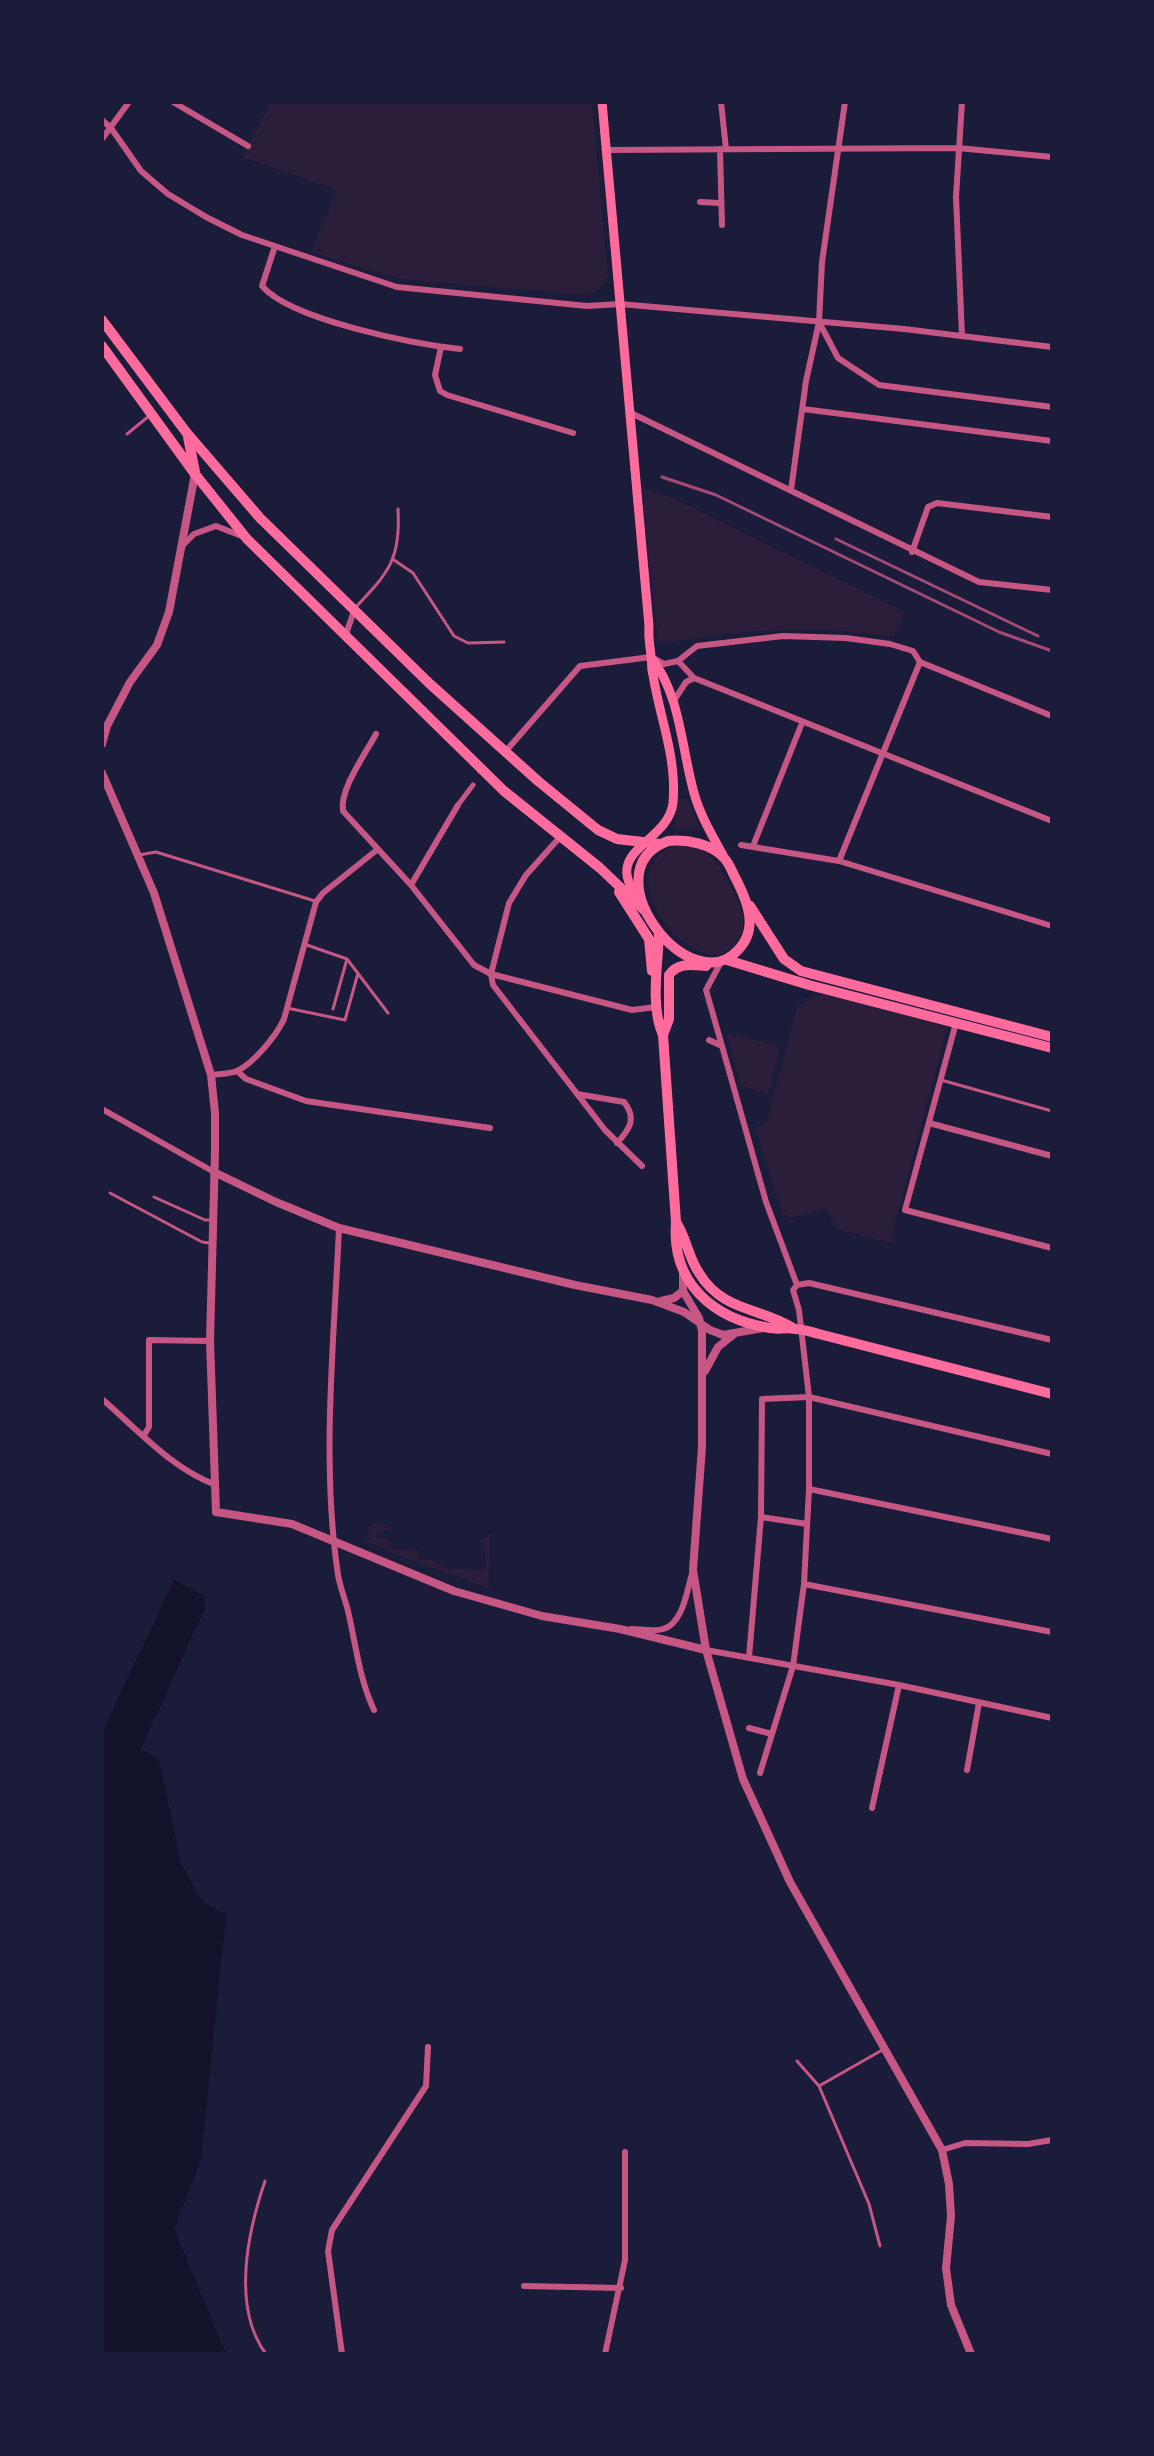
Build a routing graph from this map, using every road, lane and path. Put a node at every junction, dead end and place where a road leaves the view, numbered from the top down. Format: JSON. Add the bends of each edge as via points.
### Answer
{"nodes":[{"id":1,"x":129,"y":102,"type":"edge"},
{"id":2,"x":173,"y":102,"type":"edge"},
{"id":3,"x":602,"y":102,"type":"edge"},
{"id":4,"x":721,"y":102,"type":"edge"},
{"id":5,"x":845,"y":102,"type":"edge"},
{"id":6,"x":962,"y":102,"type":"edge"},
{"id":7,"x":102,"y":120,"type":"edge"},
{"id":8,"x":111,"y":128,"type":"junction"},
{"id":9,"x":102,"y":139,"type":"edge"},
{"id":10,"x":248,"y":146,"type":"dead end"},
{"id":11,"x":958,"y":148,"type":"junction"},
{"id":12,"x":723,"y":149,"type":"junction"},
{"id":13,"x":606,"y":150,"type":"junction"},
{"id":14,"x":839,"y":150,"type":"junction"},
{"id":15,"x":1052,"y":157,"type":"edge"},
{"id":16,"x":700,"y":202,"type":"dead end"},
{"id":17,"x":720,"y":203,"type":"junction"},
{"id":18,"x":722,"y":225,"type":"dead end"},
{"id":19,"x":275,"y":246,"type":"junction"},
{"id":20,"x":620,"y":304,"type":"junction"},
{"id":21,"x":102,"y":320,"type":"edge"},
{"id":22,"x":819,"y":322,"type":"junction"},
{"id":23,"x":962,"y":336,"type":"junction"},
{"id":24,"x":102,"y":347,"type":"edge"},
{"id":25,"x":441,"y":347,"type":"junction"},
{"id":26,"x":1052,"y":347,"type":"edge"},
{"id":27,"x":460,"y":349,"type":"dead end"},
{"id":28,"x":1052,"y":407,"type":"edge"},
{"id":29,"x":803,"y":409,"type":"junction"},
{"id":30,"x":152,"y":413,"type":"junction"},
{"id":31,"x":631,"y":413,"type":"junction"},
{"id":32,"x":186,"y":432,"type":"junction"},
{"id":33,"x":573,"y":433,"type":"dead end"},
{"id":34,"x":127,"y":434,"type":"dead end"},
{"id":35,"x":1052,"y":441,"type":"edge"},
{"id":36,"x":195,"y":474,"type":"junction"},
{"id":37,"x":791,"y":490,"type":"junction"},
{"id":38,"x":398,"y":509,"type":"dead end"},
{"id":39,"x":1052,"y":517,"type":"edge"},
{"id":40,"x":247,"y":539,"type":"junction"},
{"id":41,"x":181,"y":547,"type":"junction"},
{"id":42,"x":912,"y":552,"type":"junction"},
{"id":43,"x":394,"y":560,"type":"junction"},
{"id":44,"x":1052,"y":590,"type":"edge"},
{"id":45,"x":355,"y":608,"type":"junction"},
{"id":46,"x":346,"y":634,"type":"junction"},
{"id":47,"x":504,"y":642,"type":"dead end"},
{"id":48,"x":651,"y":657,"type":"junction"},
{"id":49,"x":678,"y":661,"type":"junction"},
{"id":50,"x":920,"y":662,"type":"junction"},
{"id":51,"x":694,"y":678,"type":"junction"},
{"id":52,"x":675,"y":699,"type":"junction"},
{"id":53,"x":1052,"y":716,"type":"edge"},
{"id":54,"x":802,"y":723,"type":"junction"},
{"id":55,"x":376,"y":734,"type":"dead end"},
{"id":56,"x":102,"y":744,"type":"edge"},
{"id":57,"x":505,"y":752,"type":"junction"},
{"id":58,"x":885,"y":753,"type":"junction"},
{"id":59,"x":102,"y":773,"type":"edge"},
{"id":60,"x":473,"y":785,"type":"dead end"},
{"id":61,"x":458,"y":805,"type":"joint"},
{"id":62,"x":1052,"y":821,"type":"edge"},
{"id":63,"x":561,"y":836,"type":"junction"},
{"id":64,"x":643,"y":843,"type":"junction"},
{"id":65,"x":660,"y":844,"type":"junction"},
{"id":66,"x":741,"y":845,"type":"dead end"},
{"id":67,"x":753,"y":846,"type":"junction"},
{"id":68,"x":378,"y":849,"type":"junction"},
{"id":69,"x":139,"y":855,"type":"junction"},
{"id":70,"x":725,"y":858,"type":"junction"},
{"id":71,"x":839,"y":861,"type":"junction"},
{"id":72,"x":600,"y":868,"type":"junction"},
{"id":73,"x":411,"y":885,"type":"junction"},
{"id":74,"x":316,"y":902,"type":"junction"},
{"id":75,"x":749,"y":905,"type":"junction"},
{"id":76,"x":642,"y":906,"type":"junction"},
{"id":77,"x":1052,"y":926,"type":"edge"},
{"id":78,"x":659,"y":933,"type":"junction"},
{"id":79,"x":304,"y":944,"type":"junction"},
{"id":80,"x":347,"y":959,"type":"junction"},
{"id":81,"x":721,"y":961,"type":"junction"},
{"id":82,"x":358,"y":973,"type":"junction"},
{"id":83,"x":491,"y":974,"type":"junction"},
{"id":84,"x":656,"y":984,"type":"junction"},
{"id":85,"x":656,"y":1007,"type":"junction"},
{"id":86,"x":287,"y":1008,"type":"junction"},
{"id":87,"x":333,"y":1009,"type":"dead end"},
{"id":88,"x":388,"y":1013,"type":"dead end"},
{"id":89,"x":956,"y":1023,"type":"junction"},
{"id":90,"x":663,"y":1035,"type":"junction"},
{"id":91,"x":1052,"y":1037,"type":"edge"},
{"id":92,"x":709,"y":1040,"type":"dead end"},
{"id":93,"x":722,"y":1046,"type":"junction"},
{"id":94,"x":1052,"y":1048,"type":"edge"},
{"id":95,"x":237,"y":1071,"type":"junction"},
{"id":96,"x":211,"y":1075,"type":"junction"},
{"id":97,"x":941,"y":1080,"type":"junction"},
{"id":98,"x":577,"y":1094,"type":"junction"},
{"id":99,"x":102,"y":1109,"type":"edge"},
{"id":100,"x":1052,"y":1111,"type":"edge"},
{"id":101,"x":929,"y":1123,"type":"junction"},
{"id":102,"x":490,"y":1128,"type":"dead end"},
{"id":103,"x":617,"y":1143,"type":"junction"},
{"id":104,"x":1052,"y":1156,"type":"edge"},
{"id":105,"x":642,"y":1166,"type":"dead end"},
{"id":106,"x":214,"y":1172,"type":"junction"},
{"id":107,"x":110,"y":1193,"type":"dead end"},
{"id":108,"x":154,"y":1197,"type":"dead end"},
{"id":109,"x":213,"y":1220,"type":"junction"},
{"id":110,"x":676,"y":1222,"type":"junction"},
{"id":111,"x":339,"y":1228,"type":"junction"},
{"id":112,"x":212,"y":1243,"type":"junction"},
{"id":113,"x":1052,"y":1248,"type":"edge"},
{"id":114,"x":683,"y":1270,"type":"junction"},
{"id":115,"x":797,"y":1285,"type":"junction"},
{"id":116,"x":683,"y":1291,"type":"junction"},
{"id":117,"x":652,"y":1300,"type":"junction"},
{"id":118,"x":700,"y":1324,"type":"junction"},
{"id":119,"x":766,"y":1328,"type":"junction"},
{"id":120,"x":793,"y":1328,"type":"junction"},
{"id":121,"x":733,"y":1335,"type":"junction"},
{"id":122,"x":1052,"y":1340,"type":"edge"},
{"id":123,"x":210,"y":1341,"type":"junction"},
{"id":124,"x":704,"y":1376,"type":"junction"},
{"id":125,"x":1052,"y":1394,"type":"edge"},
{"id":126,"x":809,"y":1397,"type":"junction"},
{"id":127,"x":102,"y":1399,"type":"edge"},
{"id":128,"x":144,"y":1435,"type":"junction"},
{"id":129,"x":1052,"y":1454,"type":"edge"},
{"id":130,"x":216,"y":1485,"type":"junction"},
{"id":131,"x":809,"y":1489,"type":"junction"},
{"id":132,"x":761,"y":1517,"type":"junction"},
{"id":133,"x":807,"y":1524,"type":"junction"},
{"id":134,"x":1052,"y":1539,"type":"edge"},
{"id":135,"x":334,"y":1541,"type":"junction"},
{"id":136,"x":693,"y":1570,"type":"junction"},
{"id":137,"x":804,"y":1584,"type":"junction"},
{"id":138,"x":620,"y":1629,"type":"junction"},
{"id":139,"x":1052,"y":1632,"type":"edge"},
{"id":140,"x":706,"y":1650,"type":"junction"},
{"id":141,"x":749,"y":1657,"type":"junction"},
{"id":142,"x":793,"y":1666,"type":"junction"},
{"id":143,"x":899,"y":1685,"type":"junction"},
{"id":144,"x":979,"y":1703,"type":"junction"},
{"id":145,"x":374,"y":1710,"type":"dead end"},
{"id":146,"x":1052,"y":1718,"type":"edge"},
{"id":147,"x":749,"y":1728,"type":"dead end"},
{"id":148,"x":772,"y":1734,"type":"junction"},
{"id":149,"x":967,"y":1770,"type":"dead end"},
{"id":150,"x":760,"y":1773,"type":"dead end"},
{"id":151,"x":872,"y":1808,"type":"dead end"},
{"id":152,"x":428,"y":2047,"type":"dead end"},
{"id":153,"x":884,"y":2049,"type":"junction"},
{"id":154,"x":797,"y":2061,"type":"dead end"},
{"id":155,"x":819,"y":2086,"type":"junction"},
{"id":156,"x":1052,"y":2140,"type":"edge"},
{"id":157,"x":942,"y":2150,"type":"junction"},
{"id":158,"x":625,"y":2152,"type":"dead end"},
{"id":159,"x":265,"y":2181,"type":"dead end"},
{"id":160,"x":880,"y":2246,"type":"dead end"},
{"id":161,"x":524,"y":2286,"type":"dead end"},
{"id":162,"x":621,"y":2288,"type":"junction"},
{"id":163,"x":266,"y":2354,"type":"edge"},
{"id":164,"x":342,"y":2354,"type":"edge"},
{"id":165,"x":605,"y":2354,"type":"edge"},
{"id":166,"x":971,"y":2354,"type":"edge"}],
"edges":[{"from":1,"to":8,"type":"street"},
{"from":2,"to":10,"type":"street"},
{"from":3,"to":13,"type":"main road"},
{"from":4,"to":12,"type":"street"},
{"from":5,"to":14,"type":"street"},
{"from":6,"to":11,"type":"street"},
{"from":7,"to":8,"type":"street"},
{"from":8,"to":9,"type":"street"},
{"from":8,"to":19,"type":"street","via":[[141,171],[168,194],[242,235]]},
{"from":11,"to":14,"type":"street"},
{"from":11,"to":15,"type":"street"},
{"from":11,"to":23,"type":"street"},
{"from":12,"to":13,"type":"street"},
{"from":12,"to":14,"type":"street"},
{"from":12,"to":17,"type":"street"},
{"from":13,"to":20,"type":"main road"},
{"from":14,"to":22,"type":"street"},
{"from":16,"to":17,"type":"street"},
{"from":17,"to":18,"type":"street"},
{"from":19,"to":20,"type":"street","via":[[397,287],[587,306]]},
{"from":19,"to":25,"type":"street","via":[[262,286],[272,297],[386,338]]},
{"from":20,"to":22,"type":"street"},
{"from":20,"to":31,"type":"main road"},
{"from":21,"to":32,"type":"main road"},
{"from":22,"to":23,"type":"street"},
{"from":22,"to":28,"type":"street","via":[[838,358],[879,385]]},
{"from":22,"to":29,"type":"street"},
{"from":23,"to":26,"type":"street"},
{"from":24,"to":30,"type":"main road"},
{"from":25,"to":27,"type":"street"},
{"from":25,"to":33,"type":"street","via":[[435,375],[440,391]]},
{"from":29,"to":35,"type":"street"},
{"from":29,"to":37,"type":"street"},
{"from":30,"to":34,"type":"lane"},
{"from":30,"to":36,"type":"main road"},
{"from":31,"to":37,"type":"street"},
{"from":31,"to":48,"type":"main road"},
{"from":32,"to":36,"type":"main road"},
{"from":32,"to":45,"type":"main road","via":[[260,518]]},
{"from":36,"to":40,"type":"main road"},
{"from":36,"to":41,"type":"street"},
{"from":37,"to":42,"type":"street"},
{"from":38,"to":43,"type":"lane"},
{"from":39,"to":42,"type":"street","via":[[937,503],[928,507]]},
{"from":40,"to":41,"type":"street","via":[[216,526],[194,534]]},
{"from":40,"to":46,"type":"main road"},
{"from":41,"to":56,"type":"street","via":[[157,645],[130,682]]},
{"from":42,"to":44,"type":"street","via":[[979,582]]},
{"from":43,"to":45,"type":"lane"},
{"from":43,"to":47,"type":"lane","via":[[413,573],[454,636],[468,643]]},
{"from":45,"to":46,"type":"street"},
{"from":45,"to":57,"type":"main road"},
{"from":46,"to":63,"type":"main road","via":[[504,791]]},
{"from":48,"to":49,"type":"street","via":[[664,664]]},
{"from":48,"to":52,"type":"main road"},
{"from":48,"to":57,"type":"street","via":[[580,666]]},
{"from":48,"to":64,"type":"main road","via":[[674,780],[670,815]]},
{"from":49,"to":50,"type":"street","via":[[697,646],[783,636],[890,644],[913,651]]},
{"from":49,"to":51,"type":"street"},
{"from":50,"to":53,"type":"street"},
{"from":50,"to":58,"type":"street"},
{"from":51,"to":52,"type":"street"},
{"from":51,"to":54,"type":"street"},
{"from":52,"to":70,"type":"main road","via":[[694,794]]},
{"from":54,"to":58,"type":"street"},
{"from":54,"to":67,"type":"street"},
{"from":55,"to":68,"type":"street","via":[[342,803],[343,811]]},
{"from":57,"to":64,"type":"main road","via":[[598,830]]},
{"from":58,"to":62,"type":"street"},
{"from":58,"to":71,"type":"street"},
{"from":59,"to":69,"type":"street"},
{"from":60,"to":61,"type":"street"},
{"from":61,"to":73,"type":"street"},
{"from":63,"to":72,"type":"main road"},
{"from":63,"to":83,"type":"street","via":[[509,903]]},
{"from":64,"to":65,"type":"main road"},
{"from":64,"to":76,"type":"main road","via":[[627,868],[629,884]]},
{"from":65,"to":70,"type":"main road","via":[[690,841]]},
{"from":65,"to":76,"type":"main road","via":[[642,867]]},
{"from":66,"to":67,"type":"street"},
{"from":67,"to":71,"type":"street"},
{"from":68,"to":73,"type":"street"},
{"from":68,"to":74,"type":"street"},
{"from":69,"to":74,"type":"lane","via":[[156,852]]},
{"from":69,"to":96,"type":"street"},
{"from":70,"to":75,"type":"main road"},
{"from":71,"to":77,"type":"street"},
{"from":72,"to":76,"type":"main road"},
{"from":72,"to":84,"type":"main road","via":[[649,939]]},
{"from":73,"to":83,"type":"street","via":[[474,965]]},
{"from":74,"to":79,"type":"street"},
{"from":75,"to":81,"type":"main road","via":[[747,937]]},
{"from":75,"to":91,"type":"main road","via":[[784,959],[801,971]]},
{"from":76,"to":78,"type":"main road"},
{"from":78,"to":81,"type":"main road","via":[[689,956]]},
{"from":78,"to":84,"type":"main road"},
{"from":79,"to":80,"type":"lane"},
{"from":79,"to":86,"type":"street"},
{"from":80,"to":82,"type":"lane"},
{"from":80,"to":87,"type":"lane"},
{"from":81,"to":89,"type":"main road"},
{"from":81,"to":90,"type":"main road","via":[[672,970]]},
{"from":81,"to":93,"type":"street","via":[[706,990]]},
{"from":82,"to":86,"type":"lane","via":[[345,1020]]},
{"from":82,"to":88,"type":"lane"},
{"from":83,"to":85,"type":"street","via":[[632,1010]]},
{"from":83,"to":98,"type":"street","via":[[493,985]]},
{"from":84,"to":85,"type":"main road"},
{"from":85,"to":90,"type":"main road"},
{"from":86,"to":95,"type":"street","via":[[278,1033]]},
{"from":89,"to":94,"type":"main road"},
{"from":89,"to":97,"type":"street"},
{"from":90,"to":110,"type":"main road"},
{"from":92,"to":93,"type":"street"},
{"from":93,"to":115,"type":"street","via":[[766,1202]]},
{"from":95,"to":96,"type":"street"},
{"from":95,"to":102,"type":"street","via":[[306,1101]]},
{"from":96,"to":106,"type":"street"},
{"from":97,"to":100,"type":"lane"},
{"from":97,"to":101,"type":"street"},
{"from":98,"to":103,"type":"street"},
{"from":98,"to":103,"type":"street","via":[[624,1102],[633,1118]]},
{"from":99,"to":106,"type":"street"},
{"from":101,"to":104,"type":"street"},
{"from":101,"to":113,"type":"street","via":[[905,1210]]},
{"from":103,"to":105,"type":"street"},
{"from":106,"to":109,"type":"street"},
{"from":106,"to":111,"type":"street"},
{"from":107,"to":112,"type":"lane"},
{"from":108,"to":109,"type":"lane"},
{"from":109,"to":112,"type":"street"},
{"from":110,"to":114,"type":"main road"},
{"from":110,"to":120,"type":"main road","via":[[710,1287],[734,1305]]},
{"from":111,"to":117,"type":"street"},
{"from":111,"to":135,"type":"street","via":[[329,1465]]},
{"from":112,"to":123,"type":"street"},
{"from":114,"to":116,"type":"street"},
{"from":114,"to":119,"type":"main road","via":[[710,1304]]},
{"from":115,"to":122,"type":"street","via":[[809,1283]]},
{"from":115,"to":126,"type":"street","via":[[793,1290]]},
{"from":116,"to":117,"type":"street","via":[[668,1300]]},
{"from":116,"to":118,"type":"street"},
{"from":117,"to":118,"type":"street"},
{"from":118,"to":121,"type":"street"},
{"from":118,"to":124,"type":"street"},
{"from":119,"to":120,"type":"main road"},
{"from":119,"to":121,"type":"street"},
{"from":120,"to":125,"type":"main road"},
{"from":121,"to":124,"type":"street","via":[[718,1347]]},
{"from":123,"to":128,"type":"street","via":[[149,1340],[149,1427]]},
{"from":123,"to":130,"type":"street"},
{"from":124,"to":136,"type":"street"},
{"from":126,"to":129,"type":"street"},
{"from":126,"to":131,"type":"street"},
{"from":126,"to":132,"type":"street","via":[[762,1399]]},
{"from":127,"to":128,"type":"street"},
{"from":128,"to":130,"type":"street","via":[[194,1477]]},
{"from":130,"to":135,"type":"street","via":[[216,1512],[292,1524]]},
{"from":131,"to":133,"type":"street"},
{"from":131,"to":134,"type":"street"},
{"from":132,"to":133,"type":"street"},
{"from":132,"to":141,"type":"street"},
{"from":133,"to":137,"type":"street"},
{"from":135,"to":138,"type":"street","via":[[454,1591],[542,1616]]},
{"from":135,"to":145,"type":"street","via":[[338,1579]]},
{"from":136,"to":138,"type":"street","via":[[673,1623],[663,1629]]},
{"from":136,"to":140,"type":"street"},
{"from":137,"to":139,"type":"street"},
{"from":137,"to":142,"type":"street"},
{"from":138,"to":140,"type":"street"},
{"from":140,"to":141,"type":"street"},
{"from":140,"to":153,"type":"street","via":[[743,1779],[790,1882]]},
{"from":141,"to":142,"type":"street"},
{"from":142,"to":143,"type":"street"},
{"from":142,"to":148,"type":"street"},
{"from":143,"to":144,"type":"street"},
{"from":143,"to":151,"type":"street"},
{"from":144,"to":146,"type":"street"},
{"from":144,"to":149,"type":"street"},
{"from":147,"to":148,"type":"street"},
{"from":148,"to":150,"type":"street"},
{"from":152,"to":164,"type":"street","via":[[426,2086],[332,2230],[328,2251]]},
{"from":153,"to":155,"type":"lane"},
{"from":153,"to":157,"type":"street"},
{"from":154,"to":155,"type":"lane"},
{"from":155,"to":160,"type":"lane","via":[[869,2204]]},
{"from":156,"to":157,"type":"street","via":[[965,2143]]},
{"from":157,"to":166,"type":"street","via":[[951,2216],[946,2268],[951,2305]]},
{"from":158,"to":162,"type":"street"},
{"from":159,"to":163,"type":"lane","via":[[246,2278],[248,2311]]},
{"from":161,"to":162,"type":"street"},
{"from":162,"to":165,"type":"street"}]}
